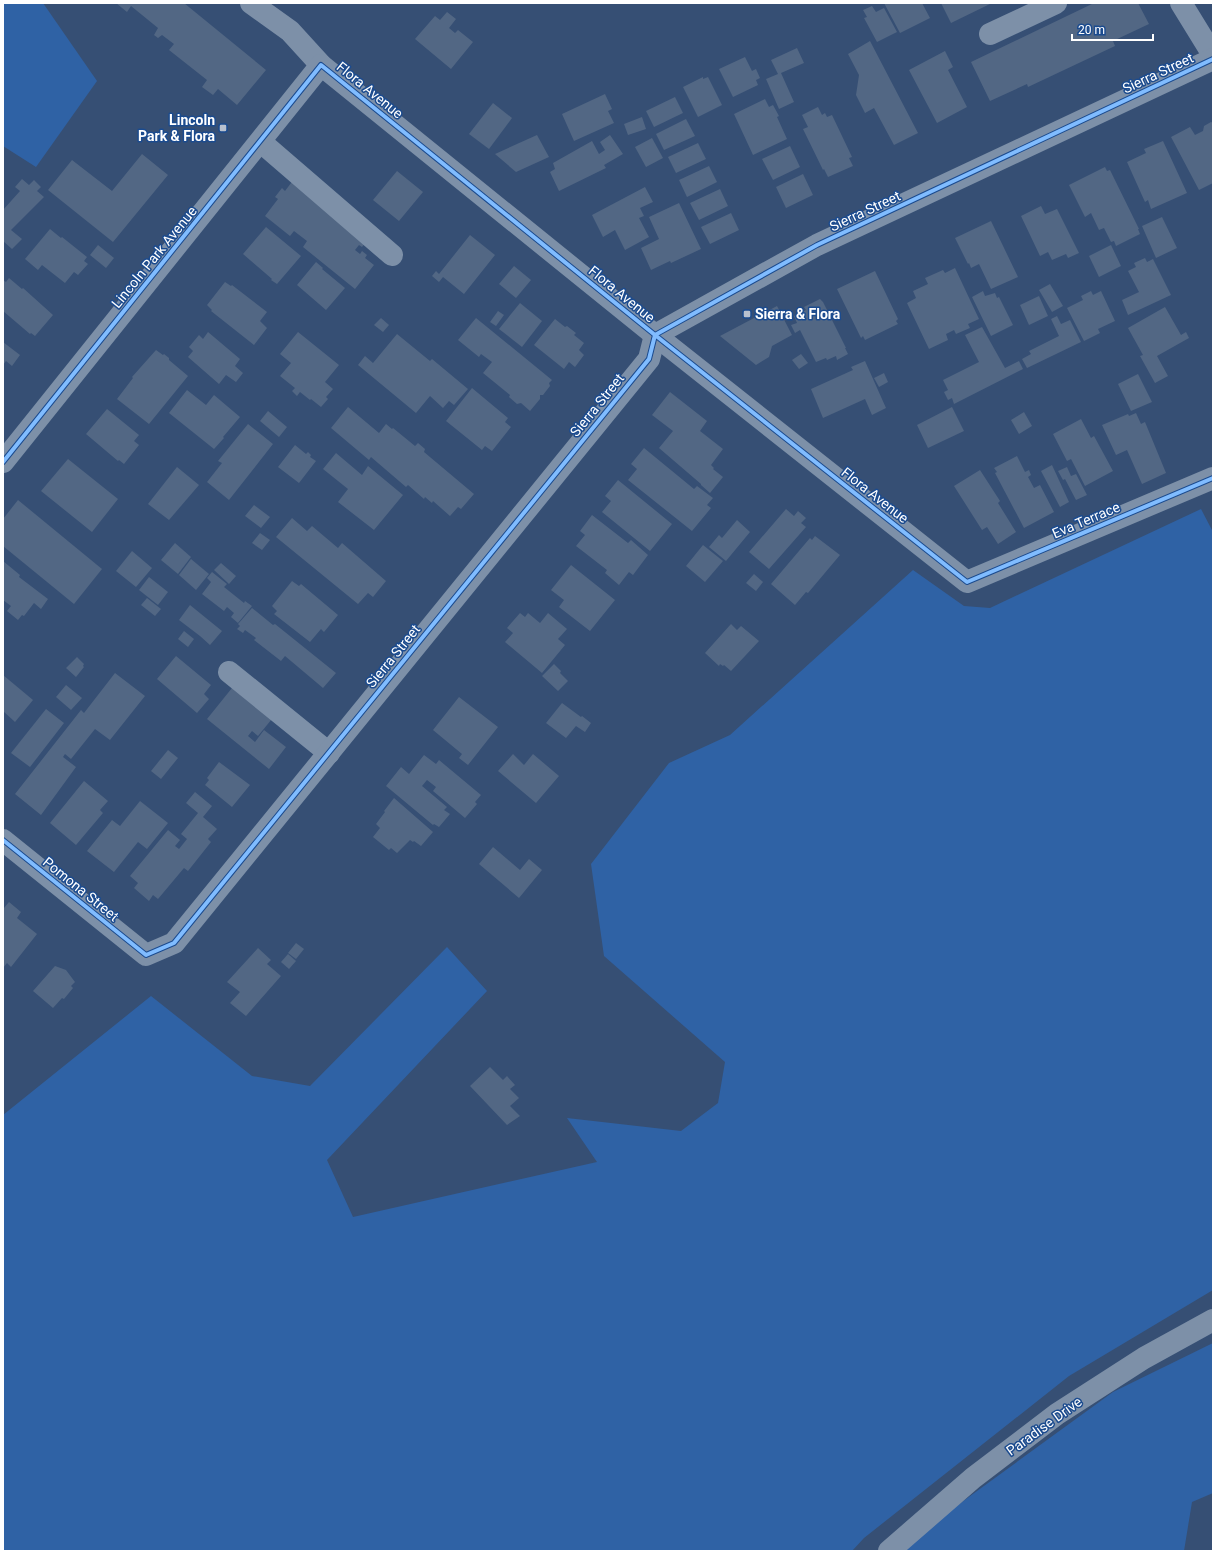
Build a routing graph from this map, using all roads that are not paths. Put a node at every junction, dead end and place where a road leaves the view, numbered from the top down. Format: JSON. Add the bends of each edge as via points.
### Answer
{"nodes":[{"id":1,"x":251,"y":3,"type":"edge"},
{"id":2,"x":1056,"y":3,"type":"edge"},
{"id":3,"x":1181,"y":3,"type":"edge"},
{"id":4,"x":990,"y":34,"type":"dead end"},
{"id":5,"x":1213,"y":55,"type":"edge"},
{"id":6,"x":1213,"y":59,"type":"edge"},
{"id":7,"x":322,"y":65,"type":"junction"},
{"id":8,"x":261,"y":142,"type":"junction"},
{"id":9,"x":392,"y":255,"type":"dead end"},
{"id":10,"x":655,"y":335,"type":"junction"},
{"id":11,"x":3,"y":462,"type":"edge"},
{"id":12,"x":1213,"y":478,"type":"edge"},
{"id":13,"x":967,"y":582,"type":"joint"},
{"id":14,"x":229,"y":672,"type":"dead end"},
{"id":15,"x":329,"y":752,"type":"junction"},
{"id":16,"x":3,"y":840,"type":"edge"},
{"id":17,"x":146,"y":956,"type":"joint"},
{"id":18,"x":1213,"y":1320,"type":"edge"},
{"id":19,"x":889,"y":1551,"type":"edge"}],
"edges":[{"from":1,"to":7,"type":"street","name":"Flora Avenue","via":[[290,31]]},
{"from":2,"to":4,"type":"street"},
{"from":3,"to":5,"type":"street"},
{"from":6,"to":10,"type":"street","name":"Sierra Street","via":[[817,245]]},
{"from":7,"to":8,"type":"street","name":"Lincoln Park Avenue"},
{"from":7,"to":10,"type":"street","name":"Flora Avenue"},
{"from":8,"to":9,"type":"street"},
{"from":8,"to":11,"type":"street","name":"Lincoln Park Avenue"},
{"from":10,"to":13,"type":"street","name":"Flora Avenue"},
{"from":10,"to":15,"type":"street","name":"Sierra Street","via":[[649,359]]},
{"from":12,"to":13,"type":"street","name":"Eva Terrace"},
{"from":14,"to":15,"type":"street"},
{"from":15,"to":17,"type":"street","name":"Sierra Street","via":[[174,943]]},
{"from":16,"to":17,"type":"street","name":"Pomona Street"},
{"from":18,"to":19,"type":"street","name":"Paradise Drive","via":[[1144,1358],[1057,1414],[973,1478]]}]}
